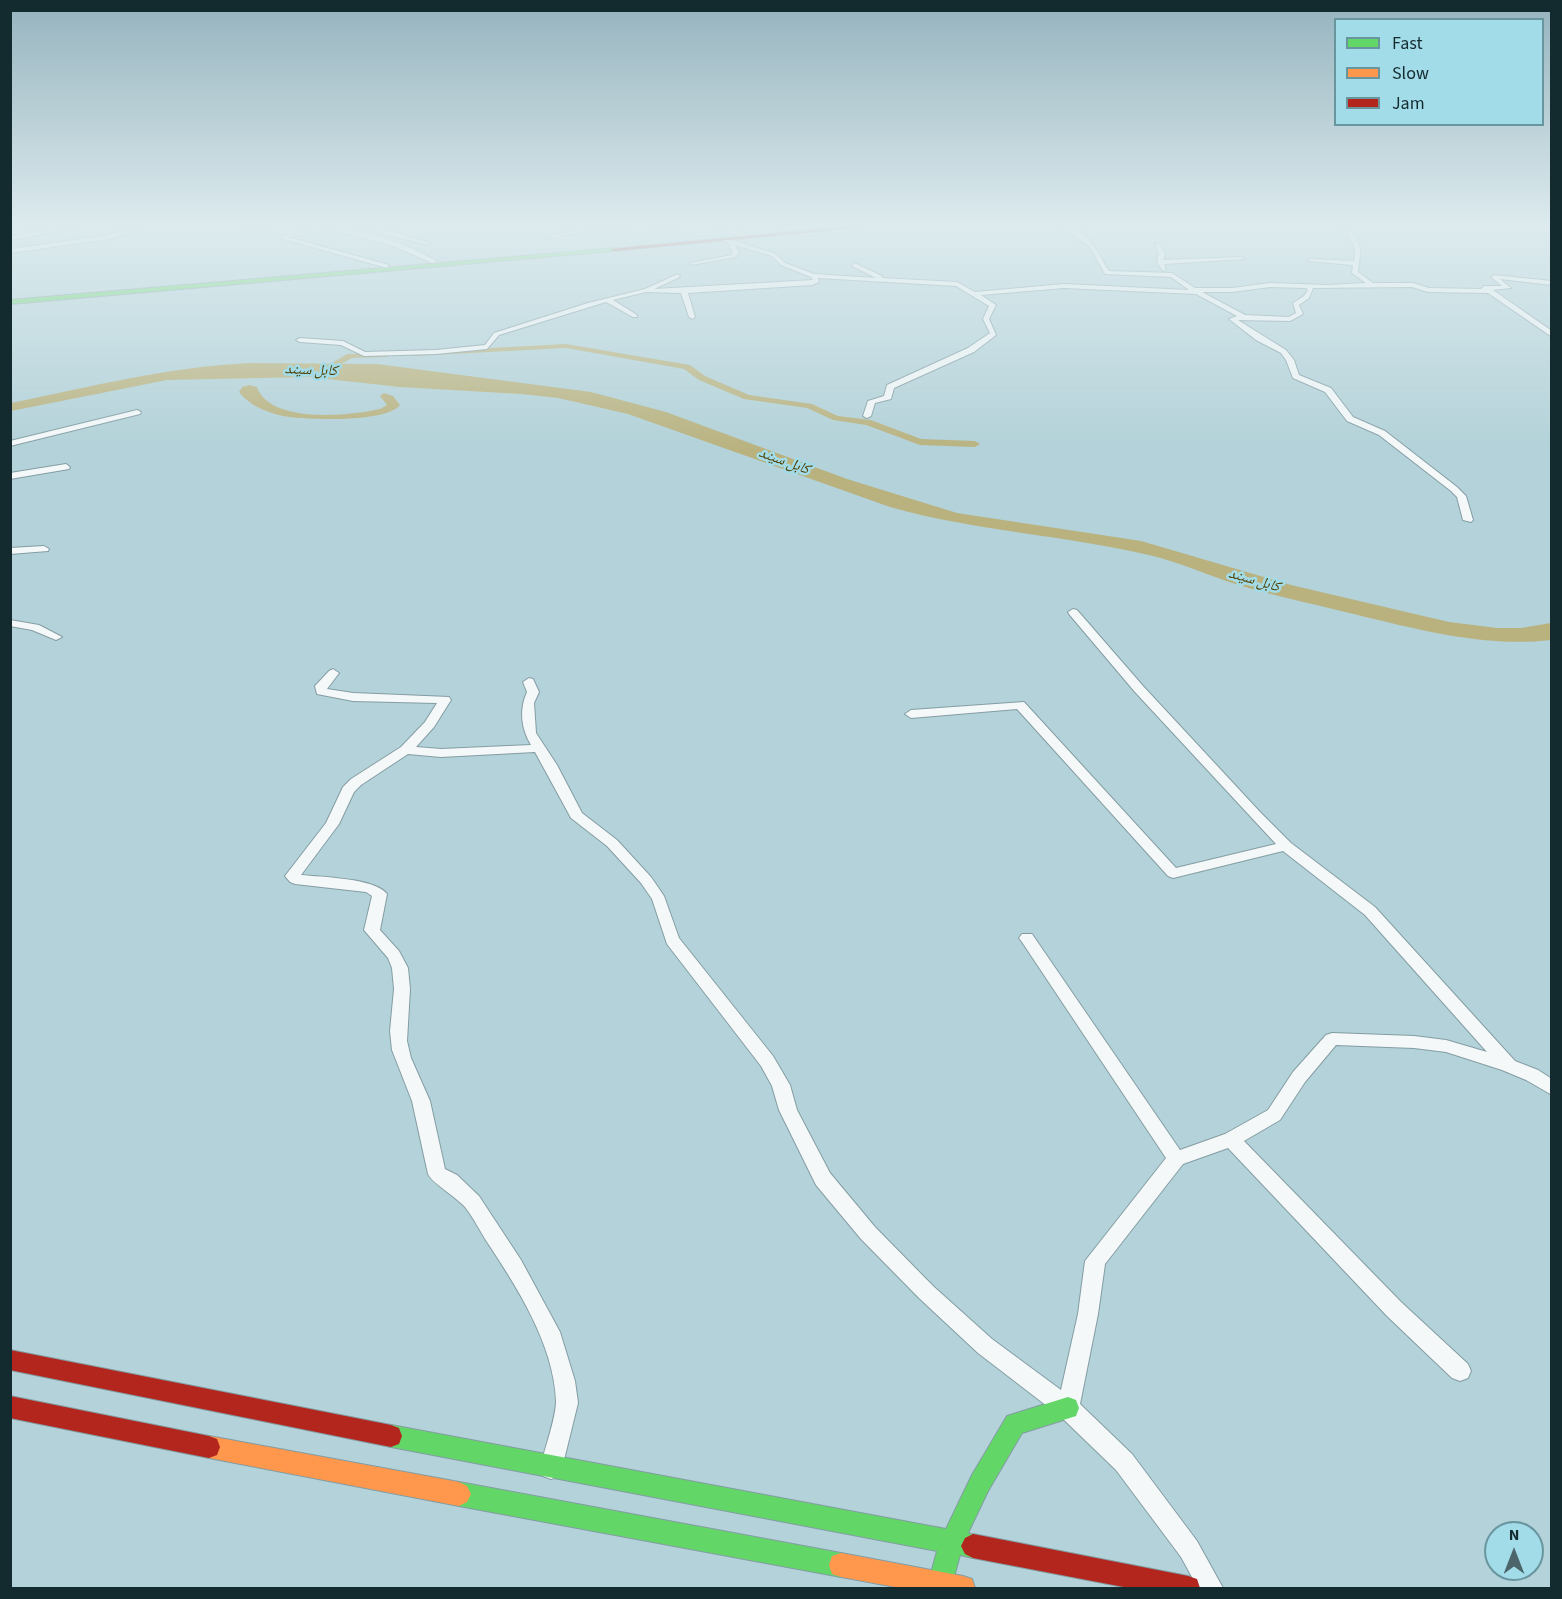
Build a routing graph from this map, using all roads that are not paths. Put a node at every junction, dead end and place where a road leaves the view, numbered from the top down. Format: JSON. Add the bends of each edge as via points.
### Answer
{"nodes":[{"id":1,"x":602,"y":302,"type":"edge"},
{"id":2,"x":610,"y":302,"type":"edge"},
{"id":3,"x":687,"y":302,"type":"edge"},
{"id":4,"x":987,"y":302,"type":"edge"},
{"id":5,"x":1215,"y":302,"type":"edge"},
{"id":6,"x":1299,"y":302,"type":"edge"},
{"id":7,"x":1505,"y":302,"type":"edge"},
{"id":8,"x":634,"y":316,"type":"dead end"},
{"id":9,"x":692,"y":317,"type":"dead end"},
{"id":10,"x":1244,"y":317,"type":"junction"},
{"id":11,"x":1551,"y":335,"type":"edge"},
{"id":12,"x":300,"y":340,"type":"dead end"},
{"id":13,"x":137,"y":412,"type":"dead end"},
{"id":14,"x":867,"y":416,"type":"dead end"},
{"id":15,"x":10,"y":444,"type":"edge"},
{"id":16,"x":66,"y":467,"type":"dead end"},
{"id":17,"x":10,"y":476,"type":"edge"},
{"id":18,"x":1468,"y":520,"type":"dead end"},
{"id":19,"x":44,"y":549,"type":"dead end"},
{"id":20,"x":15,"y":550,"type":"edge"},
{"id":21,"x":10,"y":564,"type":"edge"},
{"id":22,"x":1073,"y":612,"type":"dead end"},
{"id":23,"x":10,"y":623,"type":"edge"},
{"id":24,"x":56,"y":637,"type":"dead end"},
{"id":25,"x":333,"y":673,"type":"dead end"},
{"id":26,"x":529,"y":682,"type":"dead end"},
{"id":27,"x":911,"y":714,"type":"dead end"},
{"id":28,"x":540,"y":748,"type":"junction"},
{"id":29,"x":406,"y":750,"type":"junction"},
{"id":30,"x":1286,"y":846,"type":"junction"},
{"id":31,"x":1027,"y":938,"type":"dead end"},
{"id":32,"x":1509,"y":1066,"type":"junction"},
{"id":33,"x":1551,"y":1088,"type":"edge"},
{"id":34,"x":1232,"y":1139,"type":"junction"},
{"id":35,"x":1176,"y":1159,"type":"junction"},
{"id":36,"x":10,"y":1360,"type":"edge"},
{"id":37,"x":1460,"y":1371,"type":"dead end"},
{"id":38,"x":10,"y":1407,"type":"edge"},
{"id":39,"x":1068,"y":1408,"type":"junction"},
{"id":40,"x":551,"y":1468,"type":"junction"},
{"id":41,"x":951,"y":1542,"type":"junction"},
{"id":42,"x":939,"y":1586,"type":"edge"},
{"id":43,"x":963,"y":1588,"type":"edge"},
{"id":44,"x":1188,"y":1588,"type":"edge"},
{"id":45,"x":1211,"y":1588,"type":"edge"}],
"edges":[{"from":1,"to":12,"type":"street","via":[[496,334],[488,347],[364,354],[343,343]]},
{"from":2,"to":8,"type":"street"},
{"from":3,"to":9,"type":"street"},
{"from":4,"to":14,"type":"street","via":[[993,305],[986,319],[994,334],[971,350],[890,387],[888,397],[872,401]]},
{"from":5,"to":10,"type":"street"},
{"from":6,"to":10,"type":"street","via":[[1295,304],[1300,314],[1290,319]]},
{"from":7,"to":11,"type":"street"},
{"from":10,"to":18,"type":"street","via":[[1232,319],[1280,347],[1292,361],[1296,376],[1328,390],[1350,418],[1382,433],[1454,489],[1461,496]]},
{"from":13,"to":15,"type":"street"},
{"from":16,"to":17,"type":"street"},
{"from":19,"to":20,"type":"street"},
{"from":20,"to":21,"type":"street"},
{"from":22,"to":30,"type":"street","via":[[1139,689]]},
{"from":23,"to":24,"type":"street","via":[[35,627]]},
{"from":25,"to":29,"type":"street","via":[[321,691],[353,697],[445,700]]},
{"from":26,"to":28,"type":"street","via":[[533,692],[528,703],[530,733]]},
{"from":27,"to":30,"type":"street","via":[[1020,705],[1173,873]]},
{"from":28,"to":29,"type":"street","via":[[441,753]]},
{"from":28,"to":39,"type":"street","via":[[576,815],[612,843],[646,879],[659,899],[672,940],[767,1061],[823,1179],[868,1233],[926,1292],[985,1346]]},
{"from":29,"to":40,"type":"street","via":[[348,790],[332,824],[292,876],[369,888],[380,894],[372,930],[396,958],[400,973],[403,987],[398,1038],[403,1063],[421,1100],[429,1154],[437,1174],[472,1202],[514,1266],[550,1332],[567,1403]]},
{"from":30,"to":32,"type":"street","via":[[1370,911]]},
{"from":31,"to":35,"type":"street"},
{"from":32,"to":33,"type":"street"},
{"from":32,"to":34,"type":"street","via":[[1446,1046],[1332,1039],[1299,1077],[1274,1115]]},
{"from":34,"to":35,"type":"street"},
{"from":34,"to":37,"type":"street","via":[[1394,1309]]},
{"from":35,"to":39,"type":"street","via":[[1095,1261]]},
{"from":36,"to":40,"type":"main road"},
{"from":38,"to":42,"type":"main road"},
{"from":39,"to":41,"type":"main road","via":[[1015,1424]]},
{"from":39,"to":45,"type":"street","via":[[1124,1462],[1189,1549]]},
{"from":40,"to":41,"type":"main road"},
{"from":41,"to":42,"type":"main road"},
{"from":41,"to":44,"type":"main road"},
{"from":42,"to":43,"type":"main road"}]}
